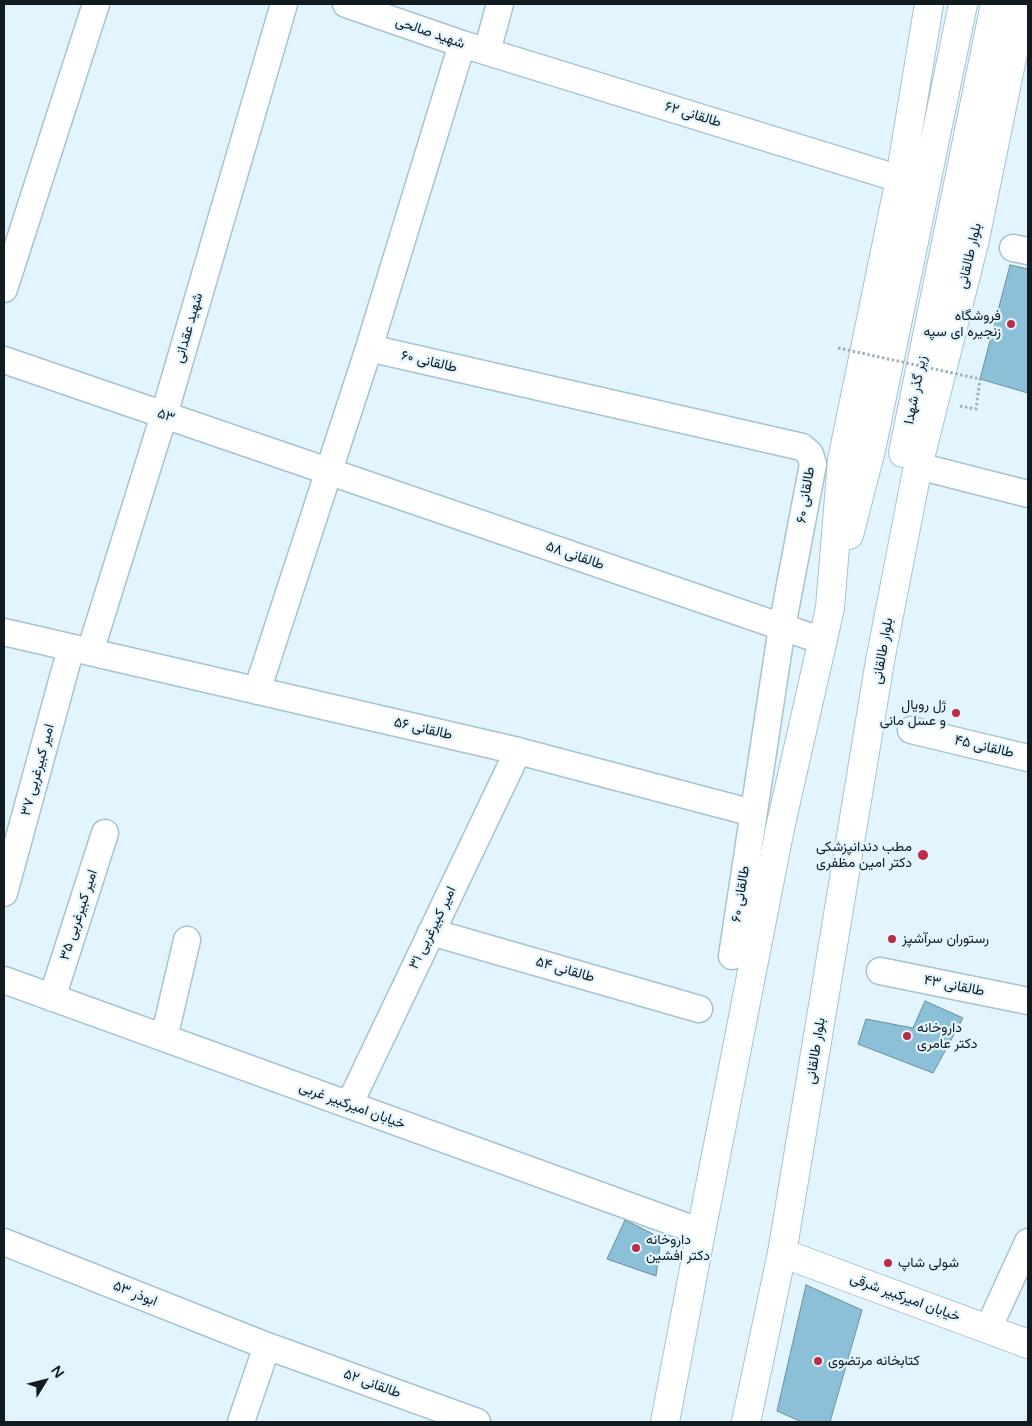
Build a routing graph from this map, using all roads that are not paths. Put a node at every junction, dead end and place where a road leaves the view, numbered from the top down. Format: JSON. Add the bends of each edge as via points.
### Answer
{"nodes":[{"id":1,"x":96,"y":4,"type":"edge"},
{"id":2,"x":284,"y":4,"type":"edge"},
{"id":3,"x":346,"y":4,"type":"edge"},
{"id":4,"x":500,"y":4,"type":"edge"},
{"id":5,"x":929,"y":4,"type":"edge"},
{"id":6,"x":963,"y":4,"type":"edge"},
{"id":7,"x":995,"y":4,"type":"edge"},
{"id":8,"x":1024,"y":4,"type":"edge"},
{"id":9,"x":462,"y":44,"type":"junction"},
{"id":10,"x":487,"y":51,"type":"junction"},
{"id":11,"x":900,"y":179,"type":"junction"},
{"id":12,"x":4,"y":289,"type":"edge"},
{"id":13,"x":369,"y":348,"type":"junction"},
{"id":14,"x":4,"y":360,"type":"edge"},
{"id":15,"x":164,"y":415,"type":"junction"},
{"id":16,"x":918,"y":466,"type":"junction"},
{"id":17,"x":328,"y":471,"type":"junction"},
{"id":18,"x":1028,"y":494,"type":"edge"},
{"id":19,"x":830,"y":608,"type":"junction"},
{"id":20,"x":782,"y":627,"type":"junction"},
{"id":21,"x":4,"y":632,"type":"edge"},
{"id":22,"x":823,"y":641,"type":"junction"},
{"id":23,"x":81,"y":650,"type":"junction"},
{"id":24,"x":880,"y":661,"type":"junction"},
{"id":25,"x":257,"y":691,"type":"junction"},
{"id":26,"x":911,"y":730,"type":"dead end"},
{"id":27,"x":518,"y":751,"type":"junction"},
{"id":28,"x":1028,"y":758,"type":"edge"},
{"id":29,"x":753,"y":813,"type":"junction"},
{"id":30,"x":105,"y":833,"type":"dead end"},
{"id":31,"x":4,"y":893,"type":"edge"},
{"id":32,"x":431,"y":932,"type":"junction"},
{"id":33,"x":188,"y":940,"type":"dead end"},
{"id":34,"x":732,"y":956,"type":"dead end"},
{"id":35,"x":880,"y":971,"type":"dead end"},
{"id":36,"x":4,"y":980,"type":"edge"},
{"id":37,"x":52,"y":998,"type":"junction"},
{"id":38,"x":1028,"y":1001,"type":"edge"},
{"id":39,"x":700,"y":1009,"type":"dead end"},
{"id":40,"x":164,"y":1038,"type":"junction"},
{"id":41,"x":349,"y":1105,"type":"junction"},
{"id":42,"x":701,"y":1232,"type":"junction"},
{"id":43,"x":4,"y":1242,"type":"edge"},
{"id":44,"x":1028,"y":1242,"type":"edge"},
{"id":45,"x":782,"y":1254,"type":"junction"},
{"id":46,"x":988,"y":1329,"type":"junction"},
{"id":47,"x":1028,"y":1344,"type":"edge"},
{"id":48,"x":267,"y":1346,"type":"junction"},
{"id":49,"x":241,"y":1422,"type":"edge"},
{"id":50,"x":476,"y":1422,"type":"edge"},
{"id":51,"x":665,"y":1422,"type":"edge"},
{"id":52,"x":746,"y":1422,"type":"edge"}],
"edges":[{"from":1,"to":12,"type":"street"},
{"from":2,"to":15,"type":"street","name":"شهید عقدانی"},
{"from":3,"to":9,"type":"street","name":"شهید صالحی"},
{"from":4,"to":10,"type":"street"},
{"from":5,"to":11,"type":"main road"},
{"from":6,"to":19,"type":"main road","via":[[871,450]]},
{"from":7,"to":24,"type":"main road","name":"زیر گذر شهدا","via":[[903,456]]},
{"from":8,"to":16,"type":"main road","name":"بلوار طالقانی","via":[[975,239]]},
{"from":9,"to":10,"type":"street","name":"شهید صالحی"},
{"from":9,"to":13,"type":"street"},
{"from":10,"to":11,"type":"street","name":"طالقانی ۶۲"},
{"from":11,"to":19,"type":"main road","via":[[842,460]]},
{"from":13,"to":17,"type":"street"},
{"from":13,"to":20,"type":"street","name":"طالقانی ۶۰","via":[[802,447],[810,454],[813,464]]},
{"from":14,"to":15,"type":"street","name":"۵۳"},
{"from":15,"to":17,"type":"street","name":"۵۳"},
{"from":15,"to":23,"type":"street","name":"شهید عقدانی"},
{"from":16,"to":18,"type":"street"},
{"from":16,"to":24,"type":"main road","name":"بلوار طالقانی"},
{"from":17,"to":20,"type":"street","name":"طالقانی ۵۸"},
{"from":17,"to":25,"type":"street"},
{"from":19,"to":22,"type":"main road"},
{"from":20,"to":22,"type":"street","name":"طالقانی ۵۸"},
{"from":20,"to":29,"type":"street","name":"طالقانی ۶۰"},
{"from":21,"to":23,"type":"street","name":"طالقانی ۵۶"},
{"from":22,"to":42,"type":"main road","via":[[780,828]]},
{"from":23,"to":25,"type":"street","name":"طالقانی ۵۶"},
{"from":23,"to":31,"type":"street","name":"امیر کبیرغربی ۳۷"},
{"from":24,"to":45,"type":"main road","name":"بلوار طالقانی"},
{"from":25,"to":27,"type":"street","name":"طالقانی ۵۶"},
{"from":26,"to":28,"type":"street","name":"طالقانی ۴۵"},
{"from":27,"to":29,"type":"street","name":"طالقانی ۵۶"},
{"from":27,"to":32,"type":"street","name":"امیر کبیرغربی ۳۱"},
{"from":29,"to":34,"type":"street","name":"طالقانی ۶۰"},
{"from":30,"to":37,"type":"street","name":"امیر کبیرغربی ۳۵"},
{"from":32,"to":39,"type":"street","name":"طالقانی ۵۴"},
{"from":32,"to":41,"type":"street","name":"امیر کبیرغربی ۳۱"},
{"from":33,"to":40,"type":"street"},
{"from":35,"to":38,"type":"street","name":"طالقانی ۴۳"},
{"from":36,"to":37,"type":"street","name":"خیابان امیرکبیر غربی"},
{"from":37,"to":40,"type":"street","name":"خیابان امیرکبیر غربی"},
{"from":40,"to":41,"type":"street","name":"خیابان امیرکبیر غربی"},
{"from":41,"to":42,"type":"street","name":"خیابان امیرکبیر غربی"},
{"from":42,"to":51,"type":"main road"},
{"from":43,"to":48,"type":"street","name":"ابوذر ۵۳"},
{"from":44,"to":46,"type":"street"},
{"from":45,"to":46,"type":"main road","name":"خیابان امیرکبیر شرقی"},
{"from":45,"to":52,"type":"main road","name":"بلوار طالقانی"},
{"from":46,"to":47,"type":"main road","name":"خیابان امیرکبیر شرقی"},
{"from":48,"to":49,"type":"street"},
{"from":48,"to":50,"type":"street","name":"طالقانی ۵۲"}]}
